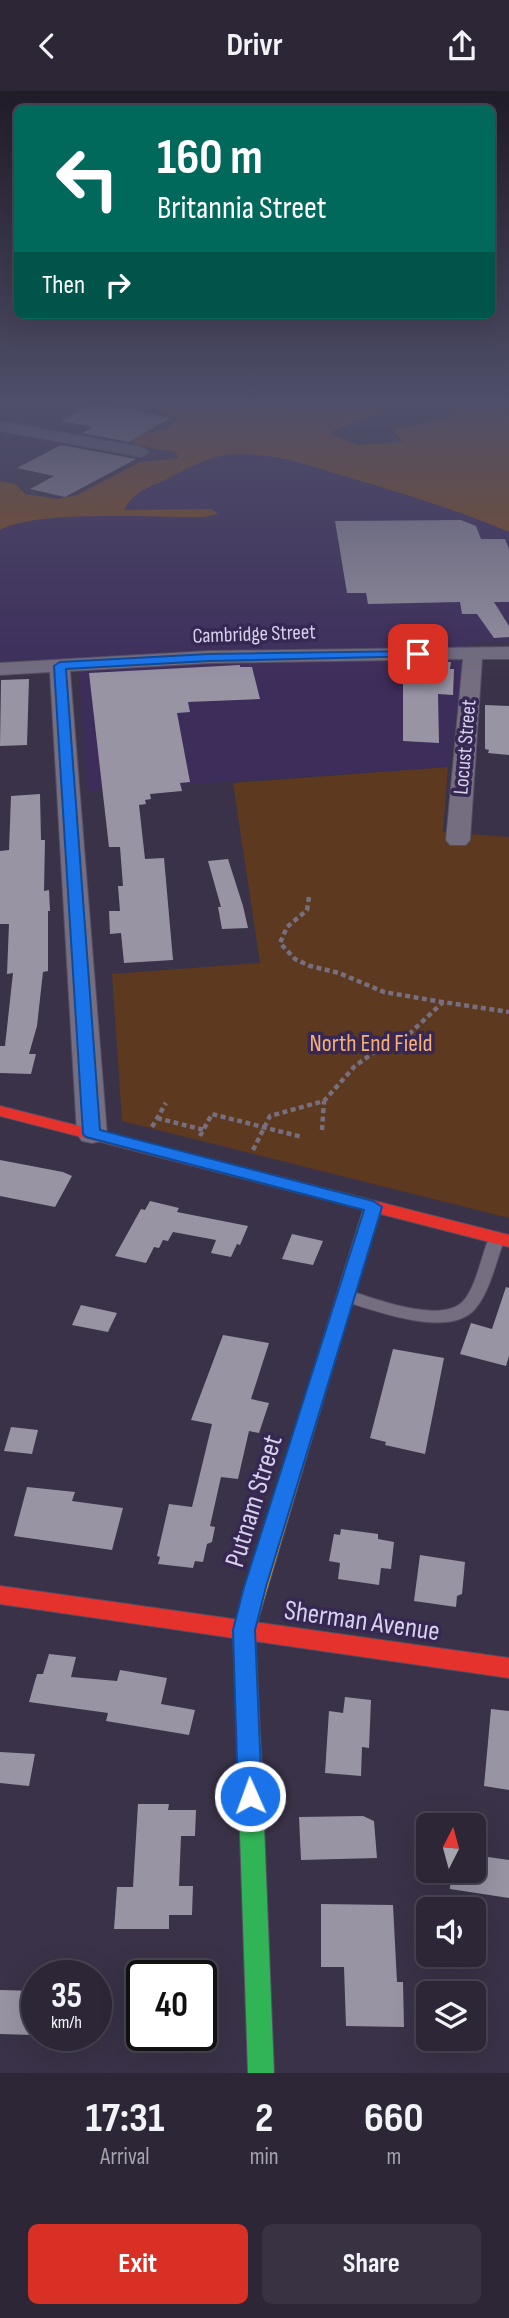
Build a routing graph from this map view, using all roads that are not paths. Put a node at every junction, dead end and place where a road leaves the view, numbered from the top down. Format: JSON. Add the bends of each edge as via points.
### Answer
{"nodes":[{"id":1,"x":473,"y":653,"type":"junction"},
{"id":2,"x":509,"y":653,"type":"edge"},
{"id":3,"x":60,"y":666,"type":"junction"},
{"id":4,"x":0,"y":669,"type":"edge"},
{"id":5,"x":457,"y":840,"type":"dead end"},
{"id":6,"x":0,"y":1111,"type":"edge"},
{"id":7,"x":92,"y":1134,"type":"junction"},
{"id":8,"x":373,"y":1207,"type":"junction"},
{"id":9,"x":503,"y":1239,"type":"edge"},
{"id":10,"x":345,"y":1296,"type":"junction"},
{"id":11,"x":0,"y":1595,"type":"edge"},
{"id":12,"x":244,"y":1630,"type":"junction"},
{"id":13,"x":509,"y":1668,"type":"edge"},
{"id":14,"x":261,"y":2073,"type":"edge"}],
"edges":[{"from":1,"to":2,"type":"street","name":"Cambridge Street"},
{"from":1,"to":3,"type":"street","name":"Cambridge Street","via":[[209,657]]},
{"from":1,"to":5,"type":"street","name":"Locust Street"},
{"from":3,"to":4,"type":"street","name":"Cambridge Street"},
{"from":3,"to":7,"type":"street"},
{"from":6,"to":7,"type":"street"},
{"from":7,"to":8,"type":"street"},
{"from":8,"to":9,"type":"street"},
{"from":8,"to":10,"type":"street","name":"Putnam Street"},
{"from":9,"to":10,"type":"lane","via":[[469,1306],[457,1315],[434,1318]]},
{"from":10,"to":12,"type":"street","name":"Putnam Street"},
{"from":11,"to":12,"type":"street","name":"Sherman Avenue"},
{"from":12,"to":13,"type":"street","name":"Sherman Avenue"},
{"from":12,"to":14,"type":"street","name":"Putnam Street"}]}
